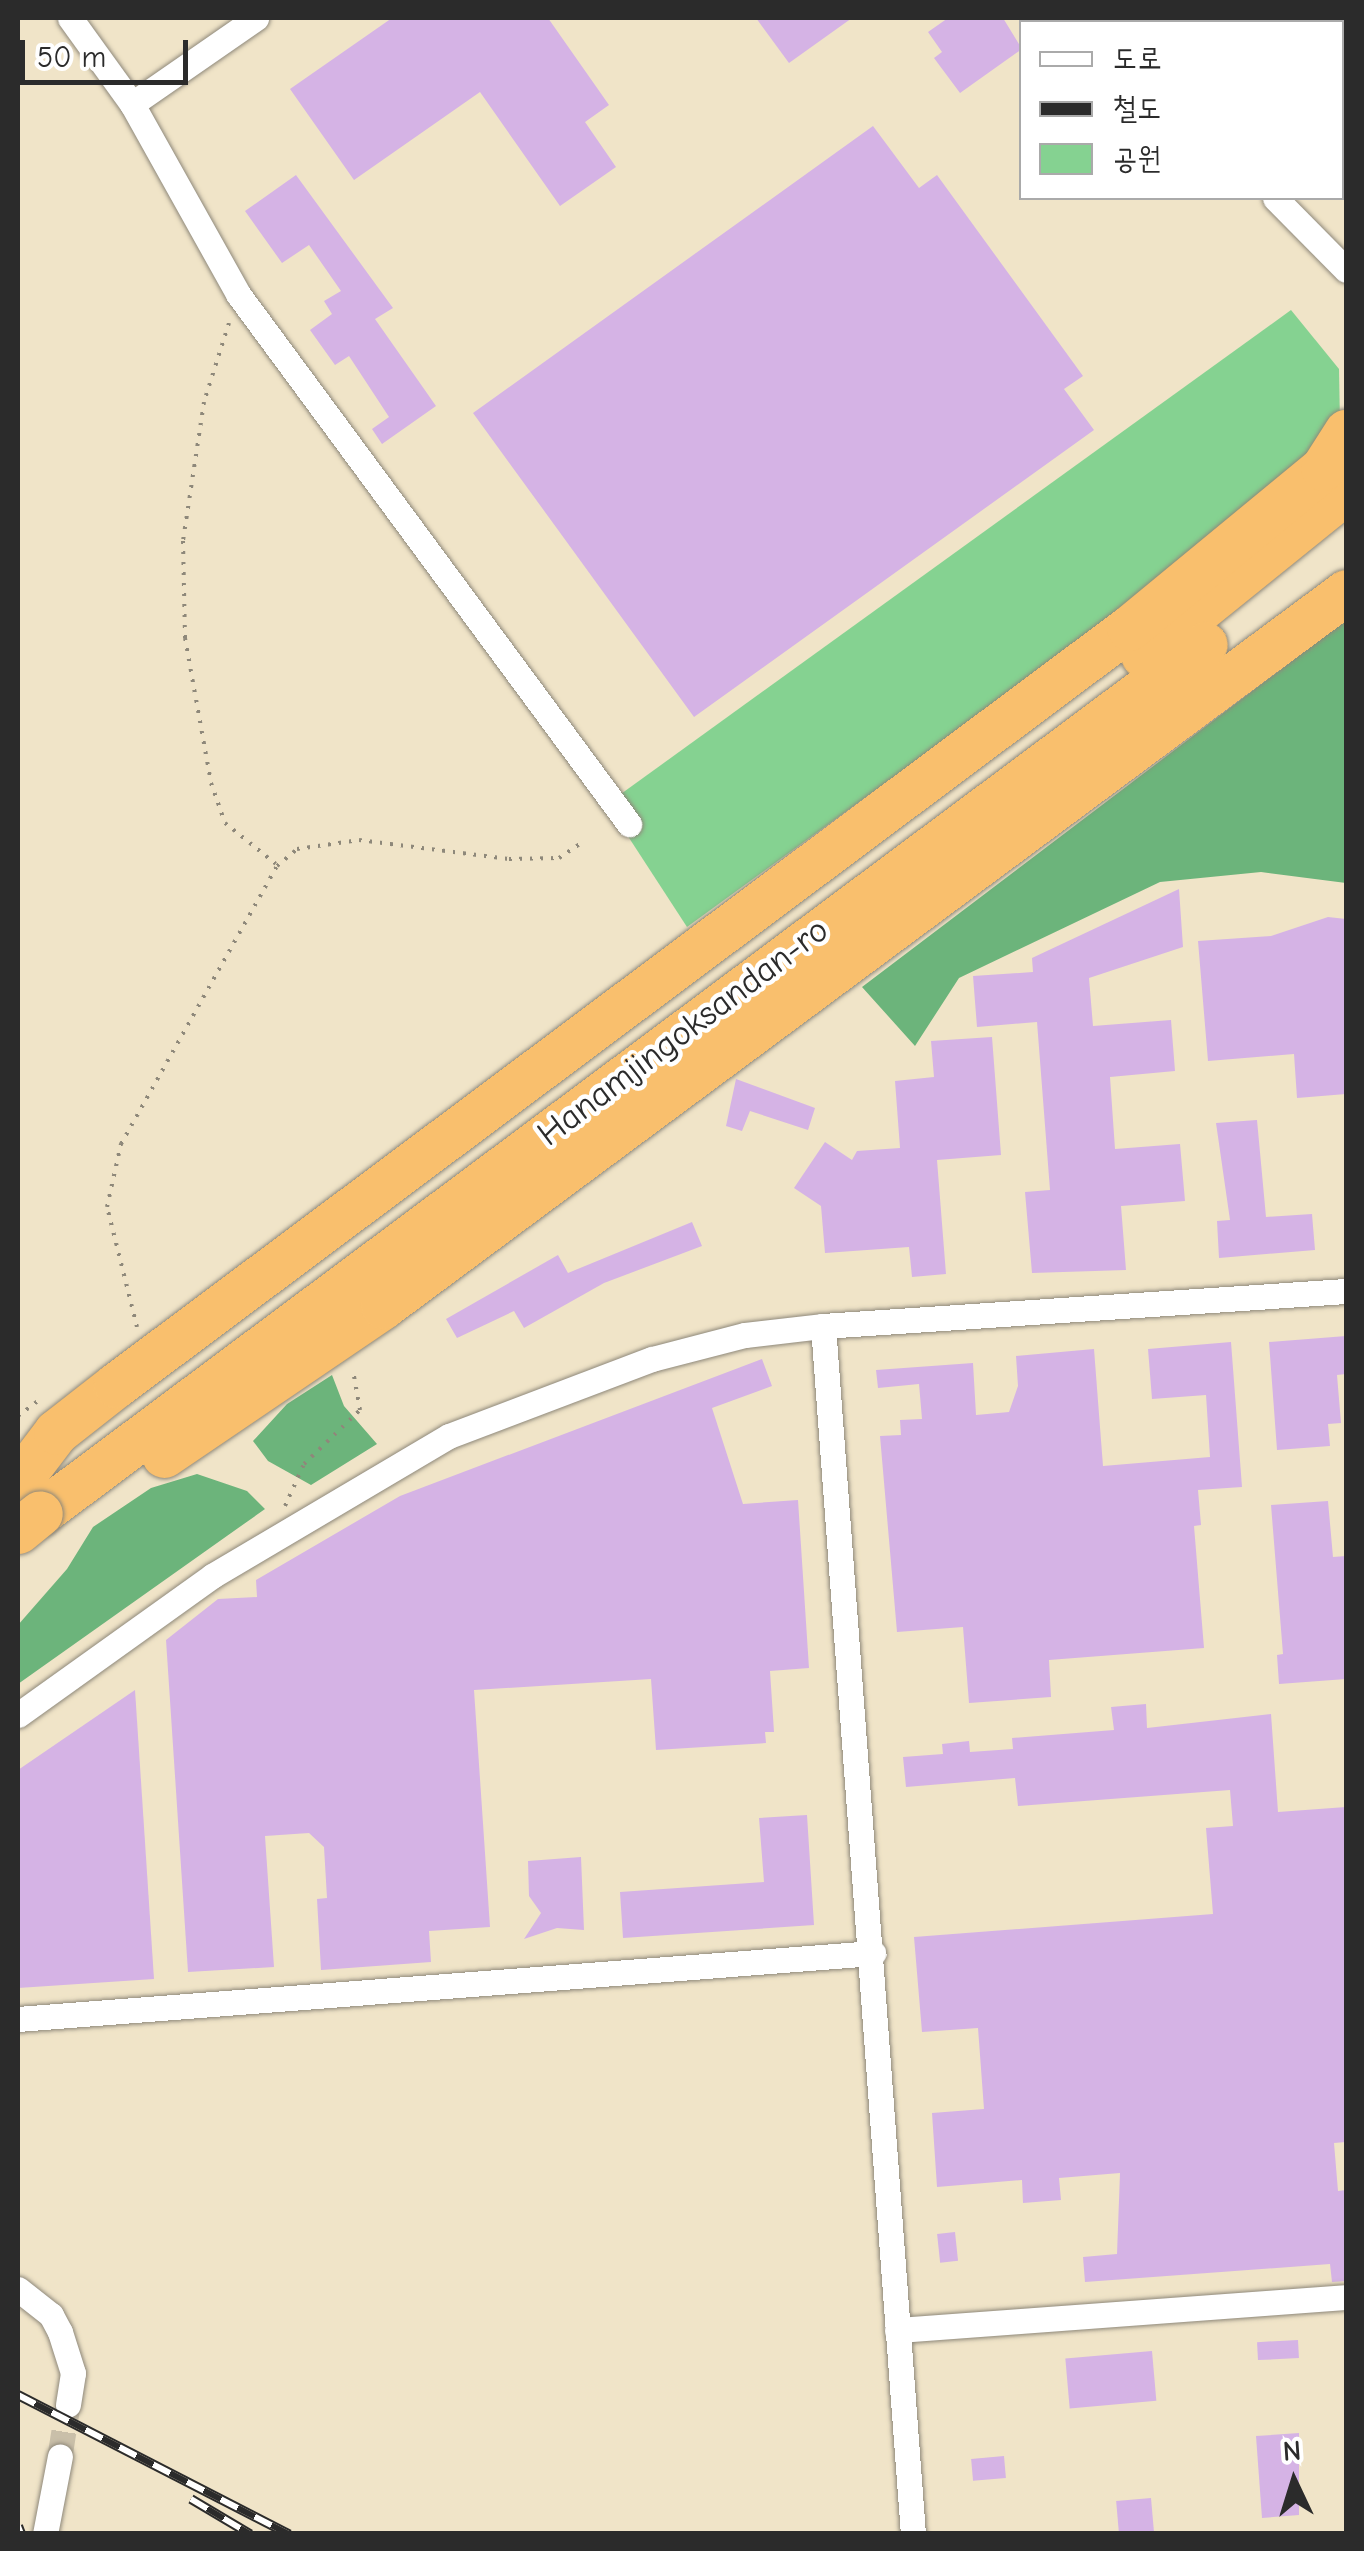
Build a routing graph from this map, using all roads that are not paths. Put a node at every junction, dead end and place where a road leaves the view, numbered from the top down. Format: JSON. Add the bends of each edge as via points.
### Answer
{"nodes":[{"id":1,"x":70,"y":18,"type":"edge"},
{"id":2,"x":256,"y":18,"type":"edge"},
{"id":3,"x":132,"y":104,"type":"junction"},
{"id":4,"x":1278,"y":200,"type":"edge"},
{"id":5,"x":1346,"y":270,"type":"edge"},
{"id":6,"x":1341,"y":461,"type":"edge"},
{"id":7,"x":1346,"y":529,"type":"edge"},
{"id":8,"x":1346,"y":592,"type":"edge"},
{"id":9,"x":629,"y":824,"type":"dead end"},
{"id":10,"x":791,"y":931,"type":"junction"},
{"id":11,"x":1346,"y":1291,"type":"edge"},
{"id":12,"x":824,"y":1326,"type":"junction"},
{"id":13,"x":33,"y":1506,"type":"edge"},
{"id":14,"x":18,"y":1715,"type":"edge"},
{"id":15,"x":873,"y":1953,"type":"junction"},
{"id":16,"x":18,"y":2019,"type":"edge"},
{"id":17,"x":18,"y":2289,"type":"edge"},
{"id":18,"x":1346,"y":2297,"type":"edge"},
{"id":19,"x":897,"y":2330,"type":"junction"},
{"id":20,"x":68,"y":2405,"type":"tunnel mouth"},
{"id":21,"x":60,"y":2456,"type":"tunnel mouth"},
{"id":22,"x":45,"y":2534,"type":"edge"},
{"id":23,"x":913,"y":2534,"type":"edge"}],
"edges":[{"from":1,"to":3,"type":"street"},
{"from":2,"to":3,"type":"street"},
{"from":3,"to":9,"type":"street","via":[[238,294]]},
{"from":4,"to":5,"type":"street"},
{"from":6,"to":10,"type":"highway","name":"Hanamjingoksandan-ro","via":[[1114,678]]},
{"from":6,"to":13,"type":"highway","via":[[1129,628],[86,1408],[56,1432]]},
{"from":7,"to":10,"type":"highway","name":"Hanamjingoksandan-ro","via":[[1138,698]]},
{"from":8,"to":13,"type":"highway","via":[[382,1306],[139,1472]]},
{"from":10,"to":13,"type":"highway","name":"Hanamjingoksandan-ro"},
{"from":11,"to":12,"type":"street"},
{"from":12,"to":14,"type":"street","via":[[745,1334],[652,1359],[449,1436],[212,1576]]},
{"from":12,"to":15,"type":"street"},
{"from":15,"to":16,"type":"street"},
{"from":15,"to":19,"type":"street"},
{"from":17,"to":20,"type":"street","via":[[51,2315],[60,2332],[73,2373]]},
{"from":18,"to":19,"type":"street"},
{"from":19,"to":23,"type":"street"},
{"from":21,"to":22,"type":"street"}]}
